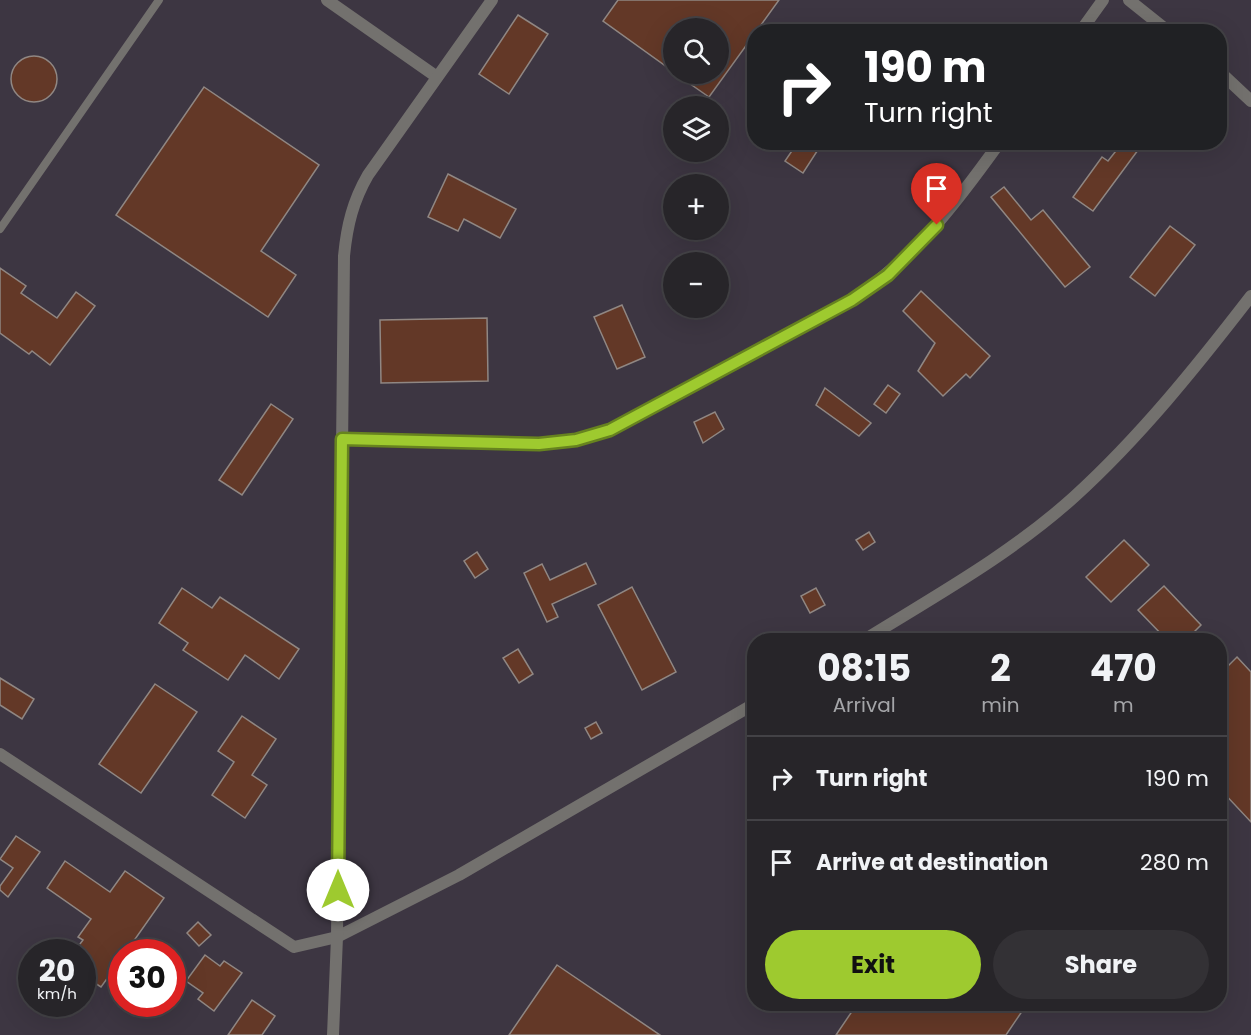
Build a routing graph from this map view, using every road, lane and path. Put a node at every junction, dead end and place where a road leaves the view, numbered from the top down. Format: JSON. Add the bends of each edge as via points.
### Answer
{"nodes":[{"id":1,"x":159,"y":0,"type":"edge"},
{"id":2,"x":327,"y":0,"type":"edge"},
{"id":3,"x":492,"y":0,"type":"edge"},
{"id":4,"x":1103,"y":0,"type":"edge"},
{"id":5,"x":1129,"y":0,"type":"edge"},
{"id":6,"x":1086,"y":24,"type":"edge"},
{"id":7,"x":1159,"y":24,"type":"edge"},
{"id":8,"x":437,"y":77,"type":"junction"},
{"id":9,"x":1227,"y":79,"type":"edge"},
{"id":10,"x":1251,"y":101,"type":"edge"},
{"id":11,"x":994,"y":150,"type":"edge"},
{"id":12,"x":0,"y":229,"type":"edge"},
{"id":13,"x":1251,"y":296,"type":"edge"},
{"id":14,"x":342,"y":439,"type":"junction"},
{"id":15,"x":875,"y":633,"type":"edge"},
{"id":16,"x":747,"y":708,"type":"edge"},
{"id":17,"x":0,"y":754,"type":"edge"},
{"id":18,"x":337,"y":937,"type":"junction"},
{"id":19,"x":333,"y":1035,"type":"edge"}],
"edges":[{"from":1,"to":12,"type":"lane"},
{"from":2,"to":8,"type":"street"},
{"from":3,"to":8,"type":"street"},
{"from":4,"to":6,"type":"street"},
{"from":5,"to":7,"type":"street"},
{"from":8,"to":14,"type":"street","via":[[368,175],[348,222],[344,256]]},
{"from":9,"to":10,"type":"street"},
{"from":11,"to":14,"type":"street","via":[[933,231],[888,275],[852,300],[610,430],[576,440],[539,444]]},
{"from":13,"to":15,"type":"street","via":[[1181,385],[1074,497],[1013,545]]},
{"from":14,"to":18,"type":"street"},
{"from":16,"to":18,"type":"street","via":[[459,875]]},
{"from":17,"to":18,"type":"street","via":[[294,947]]},
{"from":18,"to":19,"type":"street"}]}
